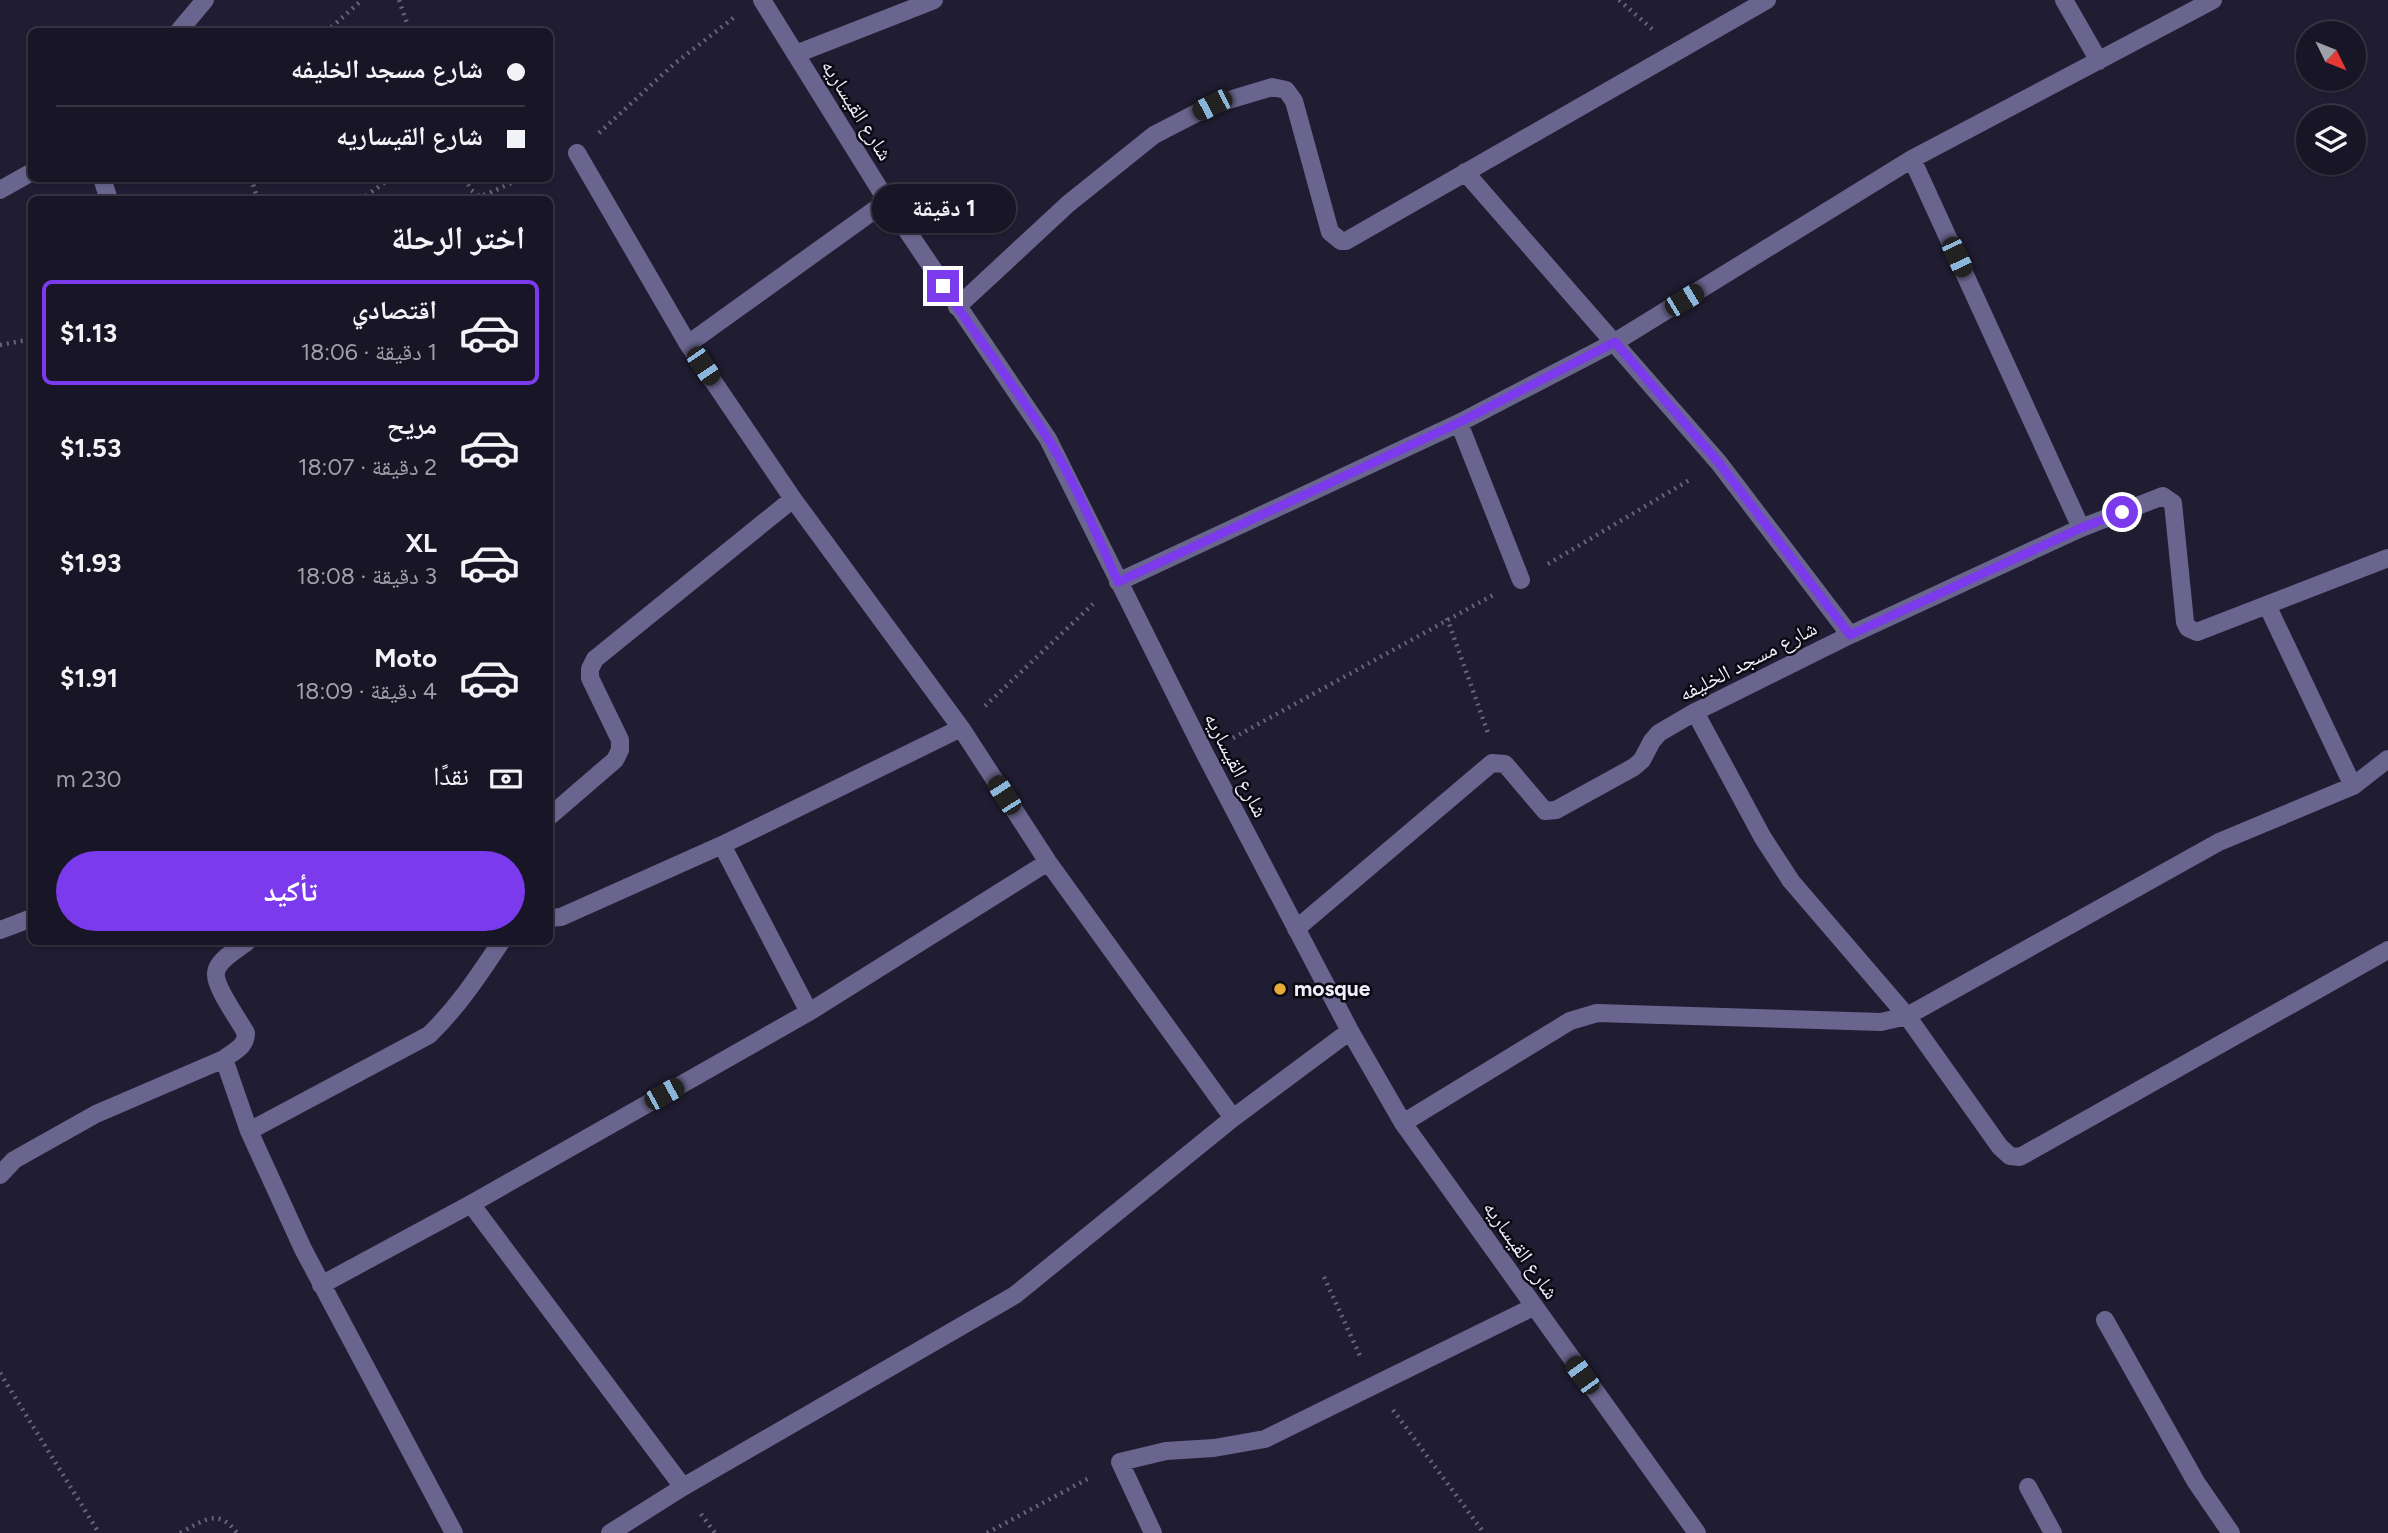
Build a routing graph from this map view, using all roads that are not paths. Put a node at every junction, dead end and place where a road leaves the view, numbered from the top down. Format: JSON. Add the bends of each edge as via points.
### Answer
{"nodes":[{"id":1,"x":205,"y":0,"type":"edge"},
{"id":2,"x":934,"y":0,"type":"edge"},
{"id":3,"x":1767,"y":0,"type":"edge"},
{"id":4,"x":2064,"y":0,"type":"edge"},
{"id":5,"x":2213,"y":0,"type":"edge"},
{"id":6,"x":754,"y":4,"type":"edge"},
{"id":7,"x":181,"y":28,"type":"edge"},
{"id":8,"x":796,"y":54,"type":"junction"},
{"id":9,"x":2099,"y":61,"type":"junction"},
{"id":10,"x":577,"y":153,"type":"road end"},
{"id":11,"x":1912,"y":159,"type":"junction"},
{"id":12,"x":1465,"y":172,"type":"junction"},
{"id":13,"x":28,"y":175,"type":"edge"},
{"id":14,"x":0,"y":190,"type":"edge"},
{"id":15,"x":887,"y":201,"type":"junction"},
{"id":16,"x":957,"y":307,"type":"junction"},
{"id":17,"x":1615,"y":342,"type":"junction"},
{"id":18,"x":688,"y":344,"type":"junction"},
{"id":19,"x":1458,"y":423,"type":"junction"},
{"id":20,"x":793,"y":499,"type":"junction"},
{"id":21,"x":2081,"y":528,"type":"junction"},
{"id":22,"x":2388,"y":558,"type":"edge"},
{"id":23,"x":1521,"y":580,"type":"road end"},
{"id":24,"x":1118,"y":582,"type":"junction"},
{"id":25,"x":2267,"y":606,"type":"junction"},
{"id":26,"x":1850,"y":635,"type":"junction"},
{"id":27,"x":1695,"y":712,"type":"junction"},
{"id":28,"x":961,"y":728,"type":"junction"},
{"id":29,"x":2388,"y":759,"type":"edge"},
{"id":30,"x":2353,"y":786,"type":"junction"},
{"id":31,"x":553,"y":813,"type":"edge"},
{"id":32,"x":722,"y":845,"type":"junction"},
{"id":33,"x":1048,"y":862,"type":"junction"},
{"id":34,"x":553,"y":918,"type":"edge"},
{"id":35,"x":28,"y":920,"type":"edge"},
{"id":36,"x":1296,"y":929,"type":"junction"},
{"id":37,"x":0,"y":930,"type":"edge"},
{"id":38,"x":243,"y":945,"type":"edge"},
{"id":39,"x":499,"y":945,"type":"edge"},
{"id":40,"x":2388,"y":950,"type":"edge"},
{"id":41,"x":809,"y":1012,"type":"junction"},
{"id":42,"x":1907,"y":1016,"type":"junction"},
{"id":43,"x":1350,"y":1031,"type":"junction"},
{"id":44,"x":224,"y":1059,"type":"junction"},
{"id":45,"x":1233,"y":1118,"type":"junction"},
{"id":46,"x":1403,"y":1123,"type":"junction"},
{"id":47,"x":249,"y":1131,"type":"junction"},
{"id":48,"x":0,"y":1175,"type":"edge"},
{"id":49,"x":471,"y":1204,"type":"junction"},
{"id":50,"x":321,"y":1285,"type":"junction"},
{"id":51,"x":1533,"y":1307,"type":"junction"},
{"id":52,"x":2105,"y":1320,"type":"dead end"},
{"id":53,"x":683,"y":1487,"type":"junction"},
{"id":54,"x":2028,"y":1487,"type":"dead end"},
{"id":55,"x":454,"y":1533,"type":"edge"},
{"id":56,"x":610,"y":1533,"type":"edge"},
{"id":57,"x":1153,"y":1533,"type":"edge"},
{"id":58,"x":1697,"y":1533,"type":"edge"},
{"id":59,"x":2053,"y":1533,"type":"edge"},
{"id":60,"x":2231,"y":1533,"type":"edge"}],
"edges":[{"from":1,"to":7,"type":"street"},
{"from":2,"to":8,"type":"street"},
{"from":3,"to":12,"type":"street"},
{"from":4,"to":9,"type":"street"},
{"from":5,"to":9,"type":"street"},
{"from":6,"to":8,"type":"street","name":"شارع القيساريه"},
{"from":8,"to":15,"type":"street","name":"شارع القيساريه"},
{"from":9,"to":11,"type":"street"},
{"from":10,"to":18,"type":"street"},
{"from":11,"to":17,"type":"street"},
{"from":11,"to":21,"type":"street"},
{"from":12,"to":16,"type":"street","via":[[1341,242],[1330,232],[1294,101],[1286,90],[1272,87],[1212,105],[1154,135],[1068,204]]},
{"from":12,"to":17,"type":"street"},
{"from":13,"to":14,"type":"street"},
{"from":15,"to":16,"type":"street","name":"شارع القيساريه"},
{"from":15,"to":18,"type":"street"},
{"from":16,"to":24,"type":"street","name":"شارع القيساريه","via":[[1048,439]]},
{"from":17,"to":19,"type":"street"},
{"from":17,"to":26,"type":"street","via":[[1719,463]]},
{"from":18,"to":20,"type":"street"},
{"from":19,"to":23,"type":"street"},
{"from":19,"to":24,"type":"street"},
{"from":20,"to":28,"type":"street"},
{"from":20,"to":31,"type":"street","via":[[595,659],[590,678],[620,740],[620,750],[615,760]]},
{"from":21,"to":25,"type":"street","name":"شارع مسجد الخليفه","via":[[2163,496],[2169,498],[2188,628],[2197,632]]},
{"from":21,"to":26,"type":"street","name":"شارع مسجد الخليفه"},
{"from":22,"to":25,"type":"street","name":"شارع مسجد الخليفه"},
{"from":24,"to":36,"type":"street","name":"شارع القيساريه"},
{"from":25,"to":30,"type":"street"},
{"from":26,"to":27,"type":"street","name":"شارع مسجد الخليفه"},
{"from":27,"to":36,"type":"street","name":"شارع مسجد الخليفه","via":[[1659,733],[1634,767],[1550,812],[1505,764],[1485,766]]},
{"from":27,"to":42,"type":"street","via":[[1791,881]]},
{"from":28,"to":32,"type":"street"},
{"from":28,"to":33,"type":"street"},
{"from":29,"to":30,"type":"street"},
{"from":30,"to":42,"type":"street","via":[[2219,842]]},
{"from":32,"to":34,"type":"street"},
{"from":32,"to":41,"type":"street"},
{"from":33,"to":41,"type":"street"},
{"from":33,"to":45,"type":"street"},
{"from":35,"to":37,"type":"street"},
{"from":36,"to":43,"type":"street","name":"شارع القيساريه"},
{"from":38,"to":44,"type":"street","via":[[216,973],[246,1033],[242,1046]]},
{"from":39,"to":47,"type":"street","via":[[449,1016],[429,1035]]},
{"from":40,"to":42,"type":"street","via":[[2020,1157],[2010,1156],[2000,1147]]},
{"from":41,"to":49,"type":"street"},
{"from":42,"to":46,"type":"street","via":[[1881,1022],[1597,1013],[1570,1021]]},
{"from":43,"to":45,"type":"street"},
{"from":43,"to":46,"type":"street","name":"شارع القيساريه"},
{"from":44,"to":47,"type":"street"},
{"from":44,"to":48,"type":"street","via":[[96,1114],[14,1160]]},
{"from":45,"to":53,"type":"street","via":[[1016,1295]]},
{"from":46,"to":51,"type":"street","name":"شارع القيساريه"},
{"from":47,"to":50,"type":"street"},
{"from":49,"to":50,"type":"street"},
{"from":49,"to":53,"type":"street"},
{"from":50,"to":55,"type":"street"},
{"from":51,"to":57,"type":"street","via":[[1265,1439],[1166,1451],[1119,1462]]},
{"from":51,"to":58,"type":"street","name":"شارع القيساريه"},
{"from":52,"to":60,"type":"street","via":[[2196,1482]]},
{"from":53,"to":56,"type":"street"},
{"from":54,"to":59,"type":"street"}]}
